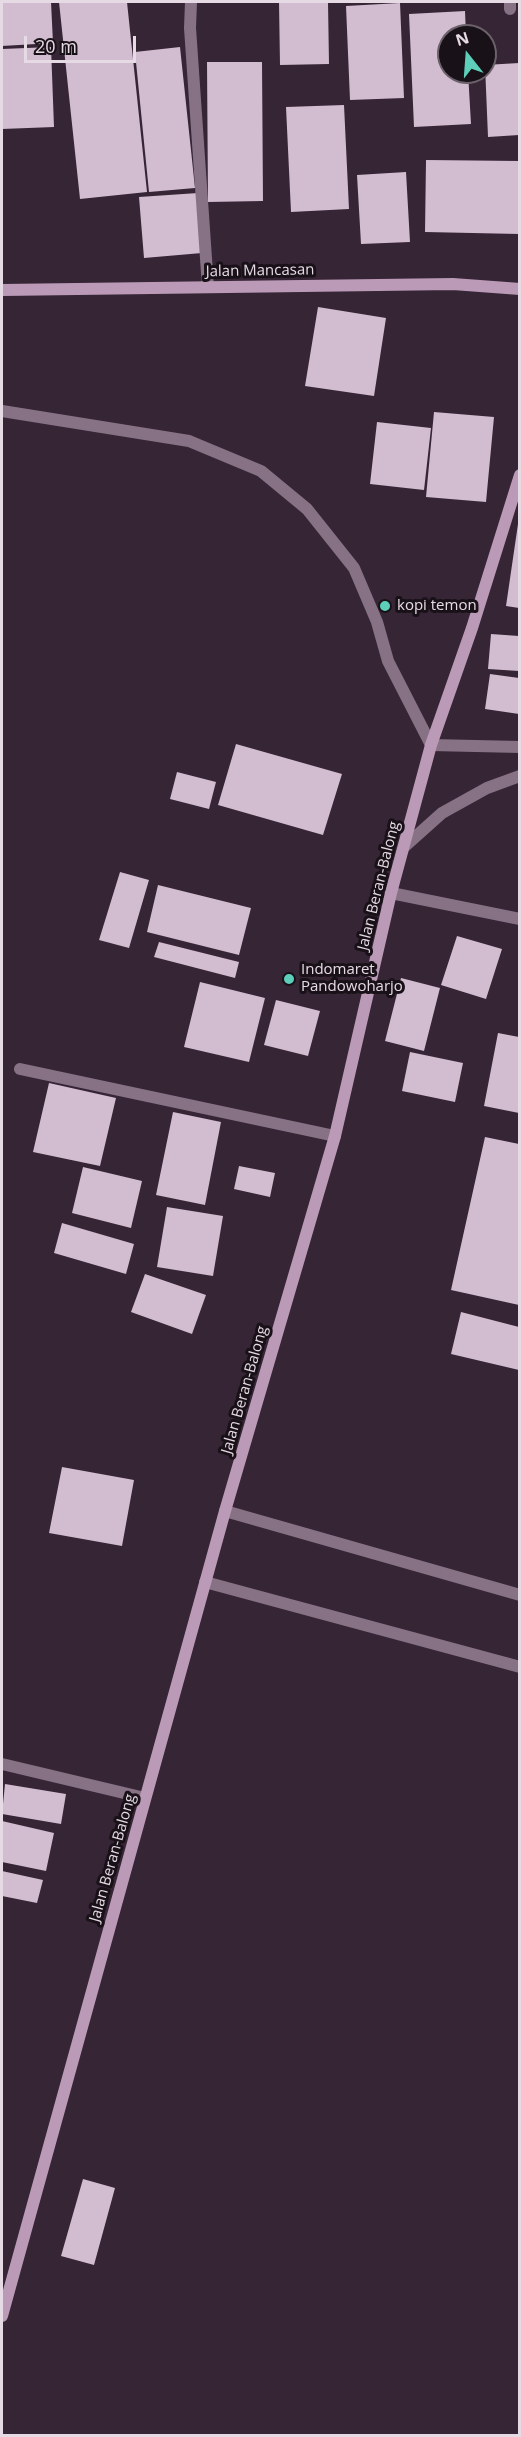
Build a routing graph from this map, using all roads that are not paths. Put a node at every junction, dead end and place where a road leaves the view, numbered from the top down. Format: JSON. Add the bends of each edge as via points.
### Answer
{"nodes":[{"id":1,"x":191,"y":2,"type":"edge"},
{"id":2,"x":208,"y":287,"type":"junction"},
{"id":3,"x":519,"y":289,"type":"edge"},
{"id":4,"x":2,"y":290,"type":"edge"},
{"id":5,"x":2,"y":411,"type":"edge"},
{"id":6,"x":519,"y":474,"type":"edge"},
{"id":7,"x":431,"y":745,"type":"junction"},
{"id":8,"x":519,"y":747,"type":"edge"},
{"id":9,"x":519,"y":776,"type":"edge"},
{"id":10,"x":404,"y":847,"type":"junction"},
{"id":11,"x":391,"y":893,"type":"junction"},
{"id":12,"x":519,"y":919,"type":"edge"},
{"id":13,"x":20,"y":1069,"type":"dead end"},
{"id":14,"x":335,"y":1136,"type":"junction"},
{"id":15,"x":225,"y":1511,"type":"junction"},
{"id":16,"x":205,"y":1582,"type":"junction"},
{"id":17,"x":519,"y":1595,"type":"edge"},
{"id":18,"x":519,"y":1667,"type":"edge"},
{"id":19,"x":2,"y":1764,"type":"edge"},
{"id":20,"x":145,"y":1798,"type":"junction"},
{"id":21,"x":2,"y":2316,"type":"edge"}],
"edges":[{"from":1,"to":2,"type":"street"},
{"from":2,"to":3,"type":"main road","name":"Jalan Mancasan","via":[[453,284]]},
{"from":2,"to":4,"type":"main road","name":"Jalan Mancasan"},
{"from":5,"to":7,"type":"street","via":[[189,441],[261,471],[307,509],[354,568],[377,622],[388,661]]},
{"from":6,"to":7,"type":"main road","name":"Jalan Beran-Balong"},
{"from":7,"to":8,"type":"street"},
{"from":7,"to":10,"type":"main road","name":"Jalan Beran-Balong"},
{"from":9,"to":10,"type":"street","via":[[487,788],[442,813]]},
{"from":10,"to":11,"type":"main road","name":"Jalan Beran-Balong"},
{"from":11,"to":12,"type":"street"},
{"from":11,"to":14,"type":"main road","name":"Jalan Beran-Balong"},
{"from":13,"to":14,"type":"street"},
{"from":14,"to":15,"type":"main road","name":"Jalan Beran-Balong"},
{"from":15,"to":16,"type":"main road","name":"Jalan Beran-Balong"},
{"from":15,"to":17,"type":"street"},
{"from":16,"to":18,"type":"street"},
{"from":16,"to":20,"type":"main road","name":"Jalan Beran-Balong"},
{"from":19,"to":20,"type":"street"},
{"from":20,"to":21,"type":"main road","name":"Jalan Beran-Balong"}]}
